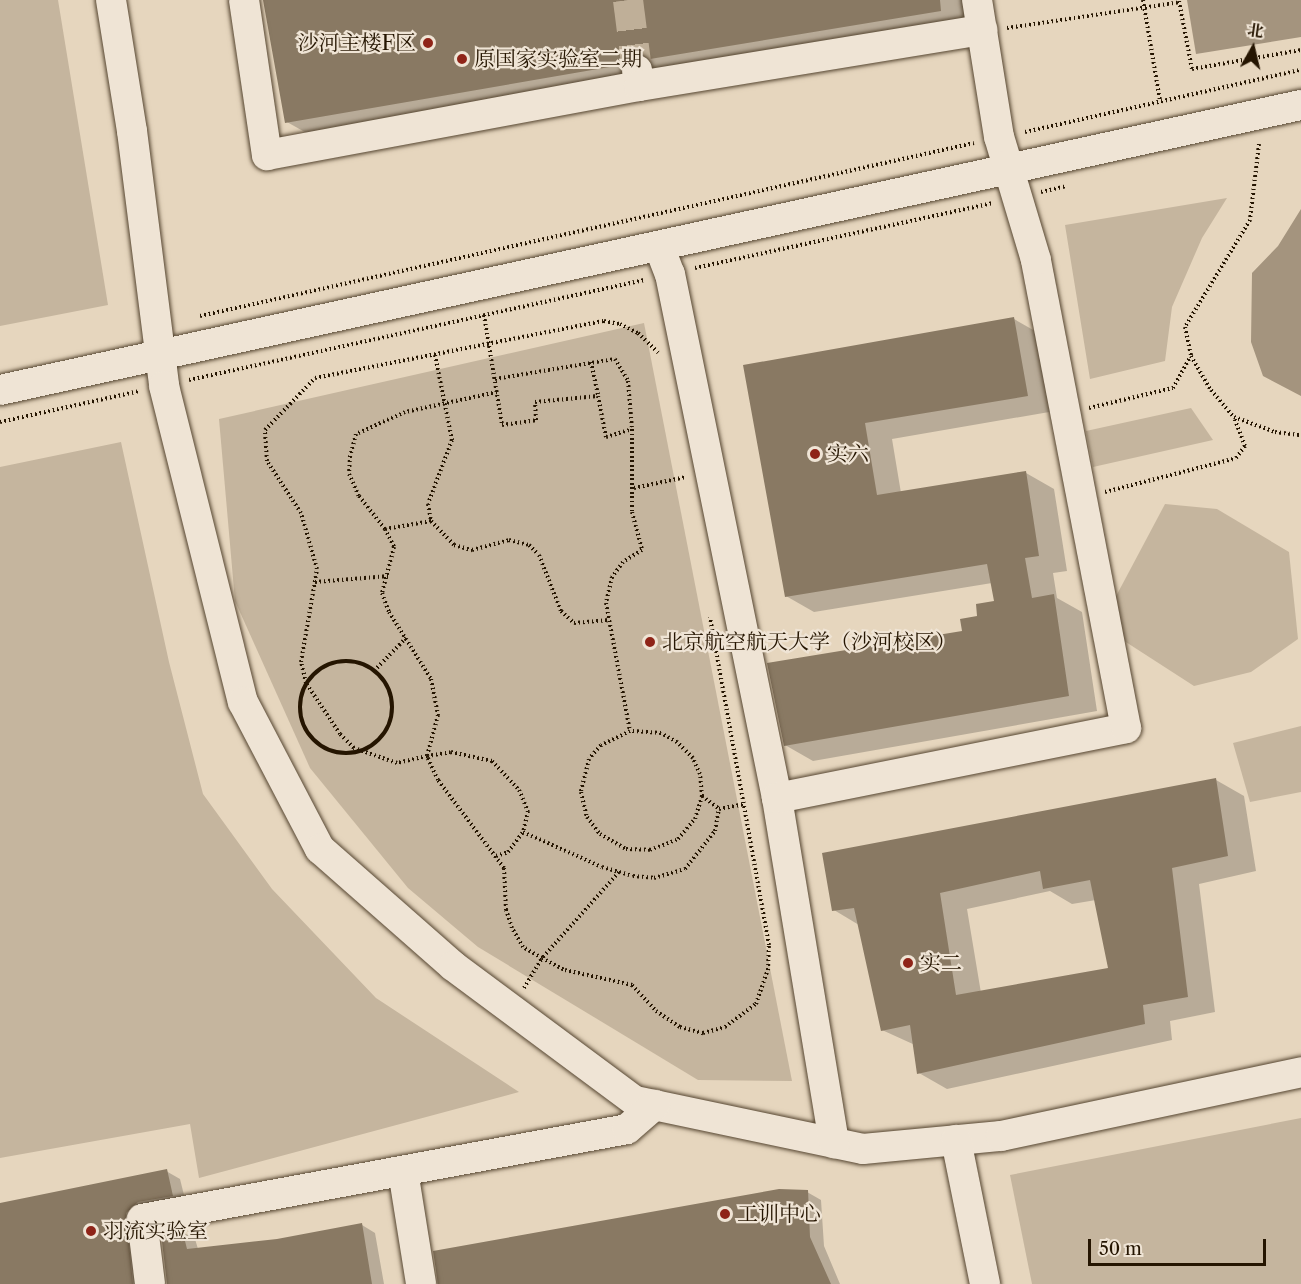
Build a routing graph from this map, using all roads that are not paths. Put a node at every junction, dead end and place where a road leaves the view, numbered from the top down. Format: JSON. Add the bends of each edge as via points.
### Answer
{"nodes":[{"id":1,"x":111,"y":0,"type":"edge"},
{"id":2,"x":244,"y":0,"type":"edge"},
{"id":3,"x":977,"y":0,"type":"edge"},
{"id":4,"x":990,"y":30,"type":"junction"},
{"id":5,"x":1301,"y":105,"type":"edge"},
{"id":6,"x":1011,"y":168,"type":"junction"},
{"id":7,"x":659,"y":246,"type":"junction"},
{"id":8,"x":161,"y":355,"type":"junction"},
{"id":9,"x":0,"y":390,"type":"edge"},
{"id":10,"x":777,"y":798,"type":"junction"},
{"id":11,"x":1301,"y":1072,"type":"edge"},
{"id":12,"x":655,"y":1105,"type":"junction"},
{"id":13,"x":956,"y":1140,"type":"junction"},
{"id":14,"x":834,"y":1143,"type":"junction"},
{"id":15,"x":403,"y":1171,"type":"junction"},
{"id":16,"x":150,"y":1284,"type":"edge"},
{"id":17,"x":421,"y":1284,"type":"edge"},
{"id":18,"x":985,"y":1284,"type":"edge"}],
"edges":[{"from":1,"to":8,"type":"street"},
{"from":2,"to":4,"type":"street","via":[[267,155],[638,78]]},
{"from":3,"to":4,"type":"street"},
{"from":4,"to":6,"type":"street","via":[[999,137]]},
{"from":5,"to":6,"type":"street"},
{"from":6,"to":7,"type":"street"},
{"from":6,"to":10,"type":"street","via":[[1036,260],[1126,728]]},
{"from":7,"to":8,"type":"street"},
{"from":7,"to":10,"type":"street","via":[[670,274],[692,476]]},
{"from":8,"to":9,"type":"street"},
{"from":8,"to":12,"type":"street","via":[[164,386],[243,702],[320,849],[453,966],[635,1101]]},
{"from":10,"to":14,"type":"street"},
{"from":11,"to":13,"type":"street","via":[[1001,1136]]},
{"from":12,"to":14,"type":"street"},
{"from":12,"to":15,"type":"street","via":[[627,1129]]},
{"from":13,"to":14,"type":"street","via":[[864,1149]]},
{"from":13,"to":18,"type":"street"},
{"from":15,"to":16,"type":"street","via":[[142,1219]]},
{"from":15,"to":17,"type":"street"}]}
